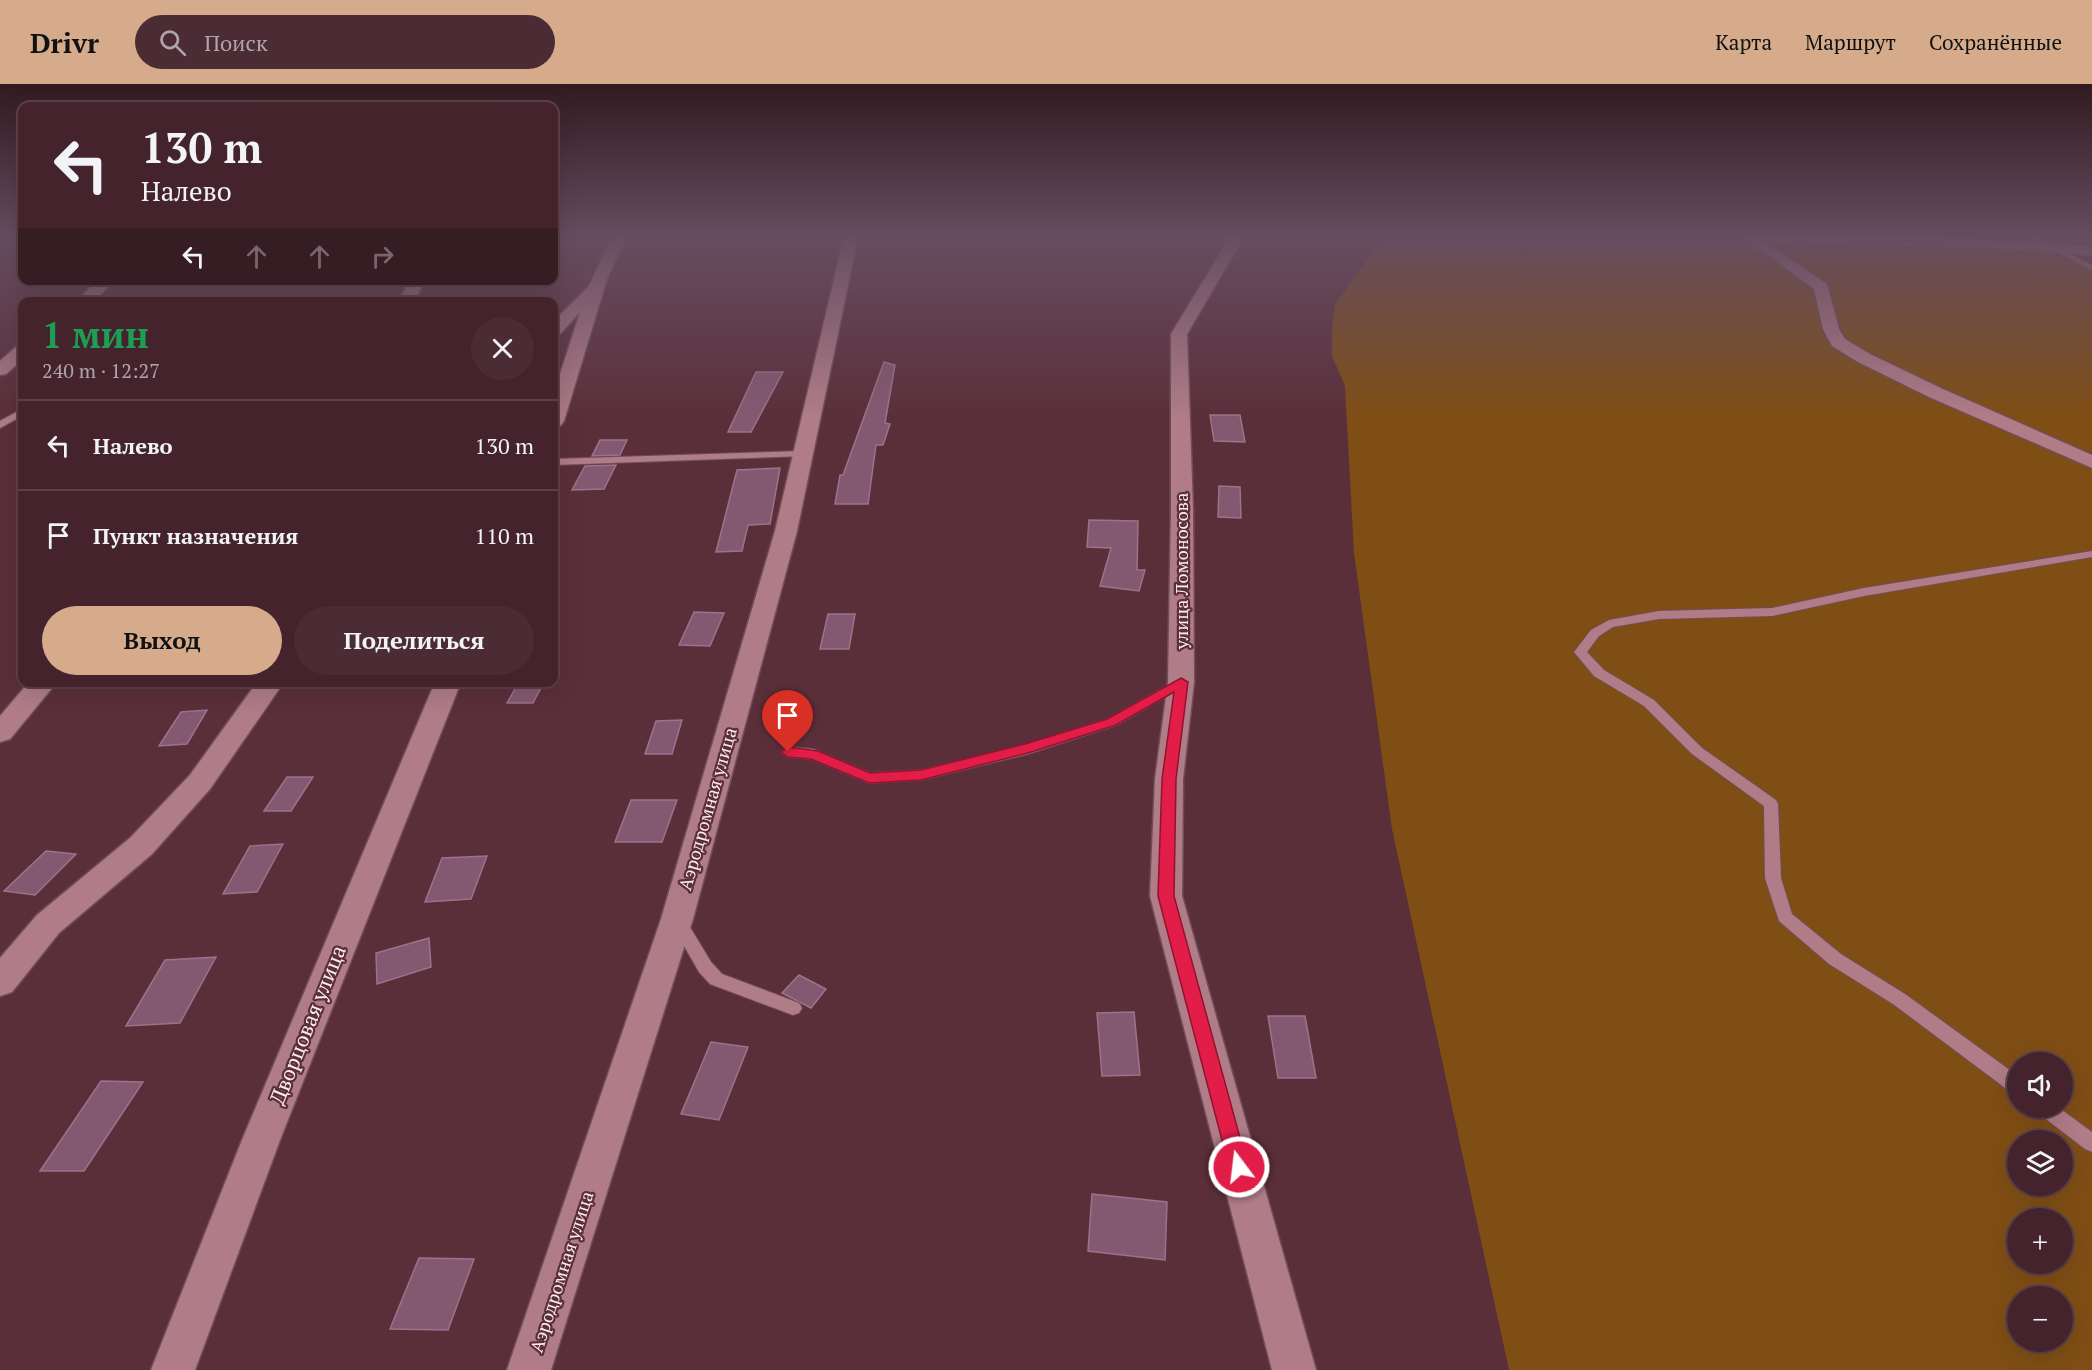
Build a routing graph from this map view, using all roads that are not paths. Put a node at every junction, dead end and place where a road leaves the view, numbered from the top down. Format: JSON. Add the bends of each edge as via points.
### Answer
{"nodes":[{"id":1,"x":586,"y":297,"type":"edge"},
{"id":2,"x":593,"y":297,"type":"edge"},
{"id":3,"x":838,"y":297,"type":"edge"},
{"id":4,"x":1201,"y":297,"type":"edge"},
{"id":5,"x":1823,"y":297,"type":"edge"},
{"id":6,"x":558,"y":326,"type":"edge"},
{"id":7,"x":558,"y":408,"type":"edge"},
{"id":8,"x":18,"y":414,"type":"edge"},
{"id":9,"x":0,"y":425,"type":"edge"},
{"id":10,"x":803,"y":454,"type":"junction"},
{"id":11,"x":558,"y":462,"type":"edge"},
{"id":12,"x":2092,"y":462,"type":"edge"},
{"id":13,"x":2092,"y":554,"type":"edge"},
{"id":14,"x":1181,"y":682,"type":"junction"},
{"id":15,"x":40,"y":687,"type":"edge"},
{"id":16,"x":267,"y":687,"type":"edge"},
{"id":17,"x":446,"y":687,"type":"edge"},
{"id":18,"x":0,"y":733,"type":"edge"},
{"id":19,"x":788,"y":752,"type":"dead end"},
{"id":20,"x":677,"y":919,"type":"junction"},
{"id":21,"x":0,"y":982,"type":"edge"},
{"id":22,"x":793,"y":1008,"type":"dead end"},
{"id":23,"x":2007,"y":1079,"type":"edge"},
{"id":24,"x":2059,"y":1118,"type":"edge"},
{"id":25,"x":2092,"y":1143,"type":"edge"},
{"id":26,"x":173,"y":1370,"type":"edge"},
{"id":27,"x":529,"y":1370,"type":"edge"},
{"id":28,"x":1294,"y":1370,"type":"edge"}],
"edges":[{"from":1,"to":6,"type":"street"},
{"from":2,"to":7,"type":"street"},
{"from":3,"to":10,"type":"street","name":"Аэродромная улица"},
{"from":4,"to":14,"type":"street","name":"улица Ломоносова","via":[[1179,334]]},
{"from":5,"to":12,"type":"street","via":[[1838,342],[1864,358]]},
{"from":8,"to":9,"type":"lane"},
{"from":10,"to":11,"type":"lane"},
{"from":10,"to":20,"type":"street","name":"Аэродромная улица","via":[[786,531]]},
{"from":13,"to":23,"type":"lane","via":[[1864,592],[1772,612],[1659,615],[1609,624],[1595,633],[1580,652],[1599,673],[1649,703],[1697,751],[1771,804],[1773,878],[1785,917],[1835,959],[1899,999]]},
{"from":14,"to":19,"type":"lane","via":[[1112,722],[1028,749],[921,775],[869,778],[813,754]]},
{"from":14,"to":28,"type":"street","name":"улица Ломоносова","via":[[1169,779],[1166,896]]},
{"from":15,"to":18,"type":"street"},
{"from":16,"to":21,"type":"street","via":[[200,782],[141,846],[48,924]]},
{"from":17,"to":26,"type":"street","name":"Дворцовая улица","via":[[266,1129]]},
{"from":20,"to":22,"type":"lane","via":[[716,979]]},
{"from":20,"to":27,"type":"street","name":"Аэродромная улица"},
{"from":24,"to":25,"type":"lane"}]}
